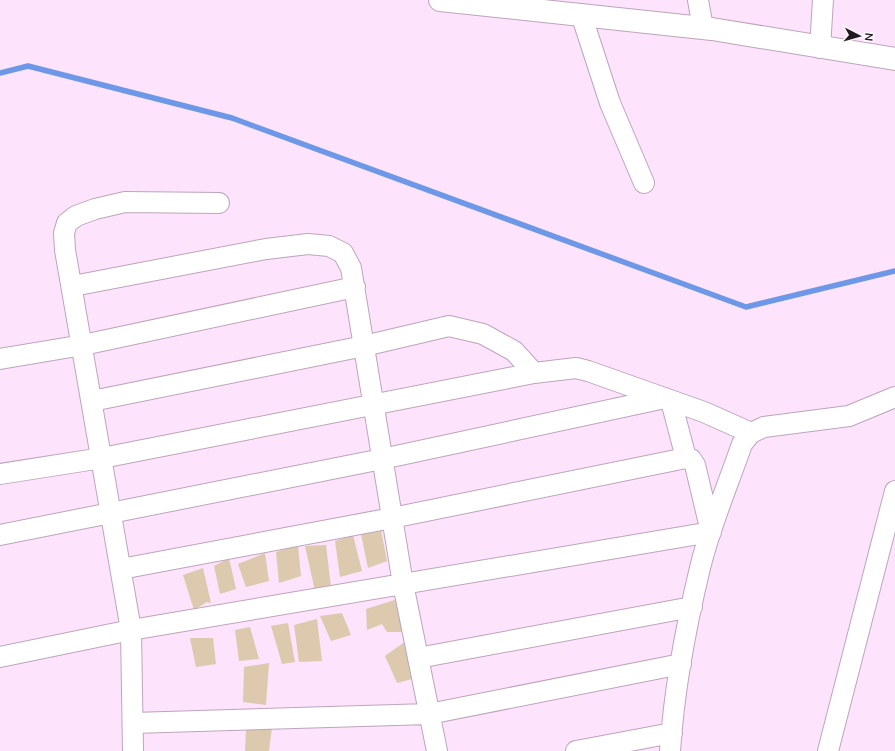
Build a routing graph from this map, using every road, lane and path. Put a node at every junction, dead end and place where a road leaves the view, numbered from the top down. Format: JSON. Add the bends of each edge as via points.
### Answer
{"nodes":[{"id":1,"x":440,"y":0,"type":"edge"},
{"id":2,"x":698,"y":0,"type":"edge"},
{"id":3,"x":823,"y":0,"type":"edge"},
{"id":4,"x":571,"y":9,"type":"edge"},
{"id":5,"x":703,"y":28,"type":"junction"},
{"id":6,"x":820,"y":48,"type":"junction"},
{"id":7,"x":895,"y":59,"type":"edge"},
{"id":8,"x":644,"y":182,"type":"dead end"},
{"id":9,"x":219,"y":203,"type":"dead end"},
{"id":10,"x":73,"y":286,"type":"junction"},
{"id":11,"x":355,"y":287,"type":"junction"},
{"id":12,"x":83,"y":345,"type":"junction"},
{"id":13,"x":364,"y":346,"type":"junction"},
{"id":14,"x":0,"y":360,"type":"edge"},
{"id":15,"x":534,"y":373,"type":"junction"},
{"id":16,"x":895,"y":397,"type":"edge"},
{"id":17,"x":92,"y":400,"type":"junction"},
{"id":18,"x":668,"y":400,"type":"junction"},
{"id":19,"x":374,"y":406,"type":"junction"},
{"id":20,"x":751,"y":433,"type":"junction"},
{"id":21,"x":102,"y":458,"type":"junction"},
{"id":22,"x":686,"y":458,"type":"junction"},
{"id":23,"x":382,"y":460,"type":"junction"},
{"id":24,"x":0,"y":474,"type":"edge"},
{"id":25,"x":895,"y":491,"type":"edge"},
{"id":26,"x":111,"y":514,"type":"junction"},
{"id":27,"x":392,"y":518,"type":"junction"},
{"id":28,"x":711,"y":532,"type":"junction"},
{"id":29,"x":0,"y":535,"type":"edge"},
{"id":30,"x":121,"y":569,"type":"junction"},
{"id":31,"x":402,"y":584,"type":"junction"},
{"id":32,"x":692,"y":607,"type":"junction"},
{"id":33,"x":131,"y":630,"type":"junction"},
{"id":34,"x":0,"y":657,"type":"edge"},
{"id":35,"x":418,"y":658,"type":"junction"},
{"id":36,"x":680,"y":664,"type":"junction"},
{"id":37,"x":429,"y":714,"type":"junction"},
{"id":38,"x":133,"y":723,"type":"junction"},
{"id":39,"x":671,"y":742,"type":"edge"},
{"id":40,"x":133,"y":751,"type":"edge"},
{"id":41,"x":437,"y":751,"type":"edge"},
{"id":42,"x":576,"y":751,"type":"edge"},
{"id":43,"x":828,"y":751,"type":"edge"}],
"edges":[{"from":1,"to":4,"type":"street"},
{"from":2,"to":5,"type":"street"},
{"from":3,"to":6,"type":"street"},
{"from":4,"to":5,"type":"street"},
{"from":4,"to":8,"type":"street"},
{"from":5,"to":6,"type":"street"},
{"from":6,"to":7,"type":"street"},
{"from":9,"to":10,"type":"street","via":[[125,202],[76,216],[67,223],[64,233]]},
{"from":10,"to":11,"type":"street","via":[[266,249],[314,244],[330,246],[343,253],[351,268]]},
{"from":10,"to":12,"type":"street"},
{"from":11,"to":12,"type":"street"},
{"from":11,"to":13,"type":"street"},
{"from":12,"to":14,"type":"street"},
{"from":12,"to":17,"type":"street"},
{"from":13,"to":15,"type":"street","via":[[449,326],[483,334],[514,351]]},
{"from":13,"to":17,"type":"street"},
{"from":13,"to":19,"type":"street"},
{"from":15,"to":18,"type":"street","via":[[576,368],[588,370]]},
{"from":15,"to":19,"type":"street"},
{"from":16,"to":20,"type":"street","via":[[849,416],[764,427]]},
{"from":17,"to":21,"type":"street"},
{"from":18,"to":20,"type":"street","via":[[704,412]]},
{"from":18,"to":22,"type":"street"},
{"from":18,"to":23,"type":"street"},
{"from":19,"to":21,"type":"street"},
{"from":19,"to":23,"type":"street"},
{"from":20,"to":28,"type":"street","via":[[742,444]]},
{"from":21,"to":24,"type":"street"},
{"from":21,"to":26,"type":"street"},
{"from":22,"to":27,"type":"street"},
{"from":22,"to":28,"type":"street","via":[[691,459],[695,465]]},
{"from":23,"to":26,"type":"street"},
{"from":23,"to":27,"type":"street"},
{"from":25,"to":43,"type":"street"},
{"from":26,"to":29,"type":"street"},
{"from":26,"to":30,"type":"street"},
{"from":27,"to":30,"type":"street"},
{"from":27,"to":31,"type":"street"},
{"from":28,"to":31,"type":"street"},
{"from":28,"to":32,"type":"street","via":[[700,567]]},
{"from":30,"to":33,"type":"street"},
{"from":31,"to":33,"type":"street"},
{"from":31,"to":35,"type":"street"},
{"from":32,"to":35,"type":"street"},
{"from":32,"to":36,"type":"street"},
{"from":33,"to":34,"type":"street"},
{"from":33,"to":38,"type":"street"},
{"from":35,"to":37,"type":"street"},
{"from":36,"to":37,"type":"street"},
{"from":36,"to":39,"type":"street"},
{"from":37,"to":38,"type":"street"},
{"from":37,"to":41,"type":"street"},
{"from":38,"to":40,"type":"street"},
{"from":39,"to":42,"type":"street"}]}
